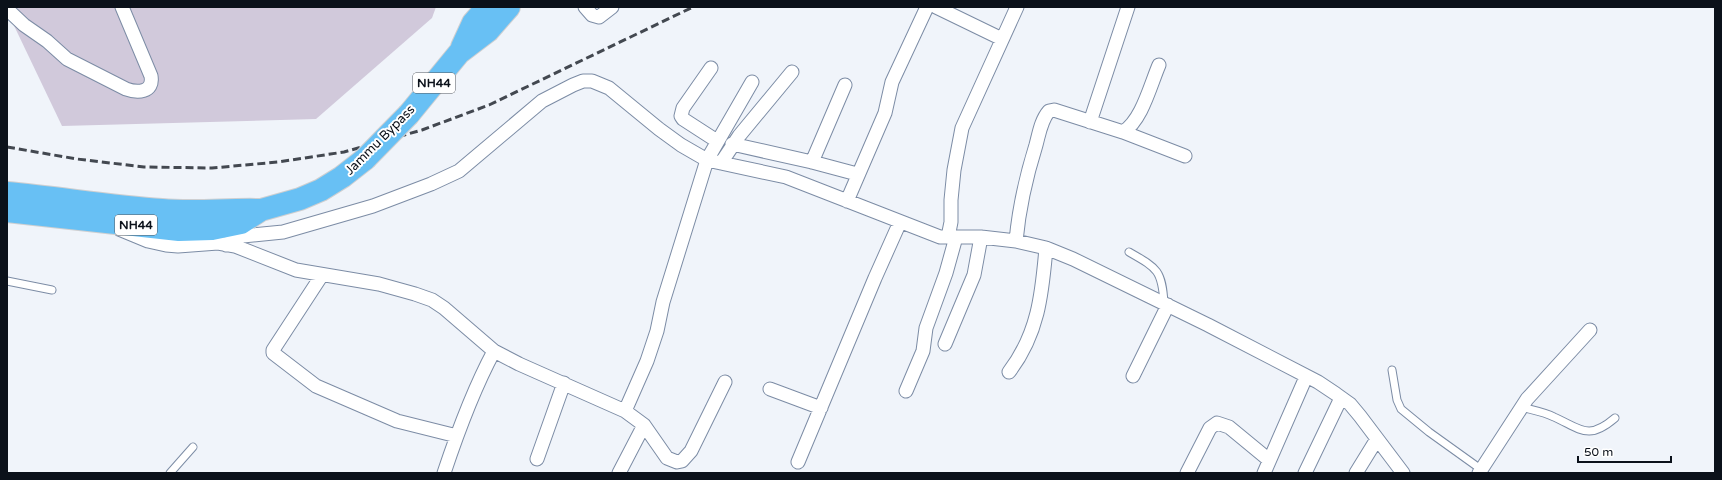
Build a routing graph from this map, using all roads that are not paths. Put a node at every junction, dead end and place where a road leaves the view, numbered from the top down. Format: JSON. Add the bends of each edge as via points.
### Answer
{"nodes":[{"id":1,"x":122,"y":7,"type":"edge"},
{"id":2,"x":487,"y":7,"type":"edge"},
{"id":3,"x":509,"y":7,"type":"edge"},
{"id":4,"x":586,"y":7,"type":"edge"},
{"id":5,"x":612,"y":7,"type":"edge"},
{"id":6,"x":927,"y":7,"type":"edge"},
{"id":7,"x":936,"y":7,"type":"edge"},
{"id":8,"x":1017,"y":7,"type":"edge"},
{"id":9,"x":1128,"y":7,"type":"edge"},
{"id":10,"x":7,"y":9,"type":"edge"},
{"id":11,"x":1002,"y":39,"type":"junction"},
{"id":12,"x":459,"y":53,"type":"junction"},
{"id":13,"x":1159,"y":65,"type":"dead end"},
{"id":14,"x":711,"y":68,"type":"dead end"},
{"id":15,"x":792,"y":72,"type":"dead end"},
{"id":16,"x":752,"y":82,"type":"dead end"},
{"id":17,"x":845,"y":85,"type":"dead end"},
{"id":18,"x":1090,"y":122,"type":"junction"},
{"id":19,"x":1123,"y":132,"type":"junction"},
{"id":20,"x":713,"y":149,"type":"junction"},
{"id":21,"x":727,"y":152,"type":"junction"},
{"id":22,"x":1186,"y":156,"type":"dead end"},
{"id":23,"x":812,"y":162,"type":"junction"},
{"id":24,"x":852,"y":186,"type":"junction"},
{"id":25,"x":7,"y":193,"type":"edge"},
{"id":26,"x":261,"y":210,"type":"junction"},
{"id":27,"x":7,"y":211,"type":"edge"},
{"id":28,"x":107,"y":222,"type":"junction"},
{"id":29,"x":900,"y":222,"type":"junction"},
{"id":30,"x":951,"y":232,"type":"junction"},
{"id":31,"x":981,"y":237,"type":"junction"},
{"id":32,"x":1016,"y":238,"type":"junction"},
{"id":33,"x":226,"y":244,"type":"junction"},
{"id":34,"x":1046,"y":248,"type":"junction"},
{"id":35,"x":1129,"y":252,"type":"dead end"},
{"id":36,"x":322,"y":275,"type":"junction"},
{"id":37,"x":7,"y":281,"type":"edge"},
{"id":38,"x":52,"y":290,"type":"dead end"},
{"id":39,"x":1166,"y":304,"type":"junction"},
{"id":40,"x":1590,"y":330,"type":"dead end"},
{"id":41,"x":946,"y":344,"type":"dead end"},
{"id":42,"x":494,"y":351,"type":"junction"},
{"id":43,"x":1392,"y":370,"type":"dead end"},
{"id":44,"x":1009,"y":372,"type":"dead end"},
{"id":45,"x":1133,"y":376,"type":"dead end"},
{"id":46,"x":1306,"y":377,"type":"junction"},
{"id":47,"x":725,"y":382,"type":"dead end"},
{"id":48,"x":564,"y":383,"type":"junction"},
{"id":49,"x":770,"y":389,"type":"dead end"},
{"id":50,"x":906,"y":391,"type":"dead end"},
{"id":51,"x":1341,"y":398,"type":"junction"},
{"id":52,"x":1521,"y":407,"type":"junction"},
{"id":53,"x":821,"y":408,"type":"junction"},
{"id":54,"x":625,"y":411,"type":"junction"},
{"id":55,"x":1615,"y":418,"type":"dead end"},
{"id":56,"x":644,"y":425,"type":"junction"},
{"id":57,"x":457,"y":436,"type":"junction"},
{"id":58,"x":1377,"y":438,"type":"junction"},
{"id":59,"x":193,"y":447,"type":"dead end"},
{"id":60,"x":537,"y":458,"type":"dead end"},
{"id":61,"x":1269,"y":460,"type":"junction"},
{"id":62,"x":798,"y":462,"type":"dead end"},
{"id":63,"x":675,"y":468,"type":"edge"},
{"id":64,"x":1481,"y":471,"type":"edge"},
{"id":65,"x":170,"y":473,"type":"edge"},
{"id":66,"x":444,"y":473,"type":"edge"},
{"id":67,"x":619,"y":473,"type":"edge"},
{"id":68,"x":1187,"y":473,"type":"edge"},
{"id":69,"x":1264,"y":473,"type":"edge"},
{"id":70,"x":1305,"y":473,"type":"edge"},
{"id":71,"x":1356,"y":473,"type":"edge"},
{"id":72,"x":1403,"y":473,"type":"edge"}],
"edges":[{"from":1,"to":10,"type":"street","via":[[151,76],[151,84],[145,90],[126,89],[67,58],[24,26]]},
{"from":2,"to":12,"type":"highway","name":"Jammu Bypass","number":"NH44","via":[[473,23]]},
{"from":3,"to":12,"type":"highway","name":"Jammu Bypass","number":"NH44","via":[[488,31]]},
{"from":4,"to":5,"type":"street","via":[[592,15],[599,17]]},
{"from":6,"to":24,"type":"street","via":[[892,82],[885,113]]},
{"from":7,"to":11,"type":"street"},
{"from":8,"to":11,"type":"street"},
{"from":9,"to":18,"type":"street"},
{"from":11,"to":30,"type":"street","via":[[962,128],[951,200]]},
{"from":12,"to":26,"type":"highway","name":"Jammu Bypass","number":"NH44","bridge":true,"via":[[409,114],[365,159],[321,190]]},
{"from":13,"to":19,"type":"street","via":[[1137,117],[1132,126]]},
{"from":14,"to":20,"type":"street","via":[[683,108],[681,116]]},
{"from":15,"to":21,"type":"street"},
{"from":16,"to":20,"type":"street"},
{"from":17,"to":23,"type":"street"},
{"from":18,"to":19,"type":"street"},
{"from":18,"to":32,"type":"street","via":[[1054,110],[1046,113],[1026,177]]},
{"from":19,"to":22,"type":"street"},
{"from":20,"to":21,"type":"street"},
{"from":20,"to":33,"type":"street","via":[[681,145],[609,88],[592,81],[583,81],[538,104],[459,171],[373,206],[283,232],[243,236]]},
{"from":20,"to":54,"type":"street","via":[[663,302],[658,330]]},
{"from":21,"to":23,"type":"street"},
{"from":21,"to":24,"type":"street","via":[[786,177]]},
{"from":23,"to":24,"type":"street"},
{"from":24,"to":29,"type":"street"},
{"from":25,"to":26,"type":"highway","name":"Jammu Bypass","number":"NH44","via":[[161,210]]},
{"from":26,"to":28,"type":"highway","name":"Jammu Bypass","number":"NH44","via":[[241,222],[212,229],[179,230]]},
{"from":27,"to":28,"type":"highway","name":"Jammu Bypass","number":"NH44"},
{"from":28,"to":33,"type":"street","via":[[148,242],[166,245]]},
{"from":29,"to":30,"type":"street","via":[[932,234]]},
{"from":29,"to":53,"type":"street"},
{"from":30,"to":31,"type":"street"},
{"from":30,"to":50,"type":"street","via":[[946,273],[926,328],[923,351]]},
{"from":31,"to":32,"type":"street"},
{"from":31,"to":41,"type":"street","via":[[974,275]]},
{"from":32,"to":34,"type":"street"},
{"from":33,"to":36,"type":"street","via":[[243,248],[296,270]]},
{"from":34,"to":39,"type":"street"},
{"from":34,"to":44,"type":"street","via":[[1041,300],[1032,334],[1026,348]]},
{"from":35,"to":39,"type":"lane","via":[[1158,272]]},
{"from":36,"to":42,"type":"street","via":[[379,284],[432,300]]},
{"from":36,"to":57,"type":"street","via":[[273,353],[316,386],[397,421]]},
{"from":37,"to":38,"type":"lane"},
{"from":39,"to":45,"type":"street"},
{"from":39,"to":46,"type":"street"},
{"from":40,"to":52,"type":"street"},
{"from":42,"to":48,"type":"street"},
{"from":42,"to":57,"type":"street"},
{"from":43,"to":64,"type":"lane","via":[[1396,400],[1401,409]]},
{"from":46,"to":51,"type":"street"},
{"from":46,"to":61,"type":"street"},
{"from":47,"to":63,"type":"street","via":[[691,451]]},
{"from":48,"to":54,"type":"street"},
{"from":48,"to":60,"type":"street"},
{"from":49,"to":53,"type":"street"},
{"from":51,"to":58,"type":"street","via":[[1350,404]]},
{"from":51,"to":70,"type":"street"},
{"from":52,"to":55,"type":"lane","via":[[1554,416],[1573,428],[1590,431],[1604,428]]},
{"from":52,"to":64,"type":"street"},
{"from":53,"to":62,"type":"street"},
{"from":54,"to":56,"type":"street"},
{"from":56,"to":63,"type":"street"},
{"from":56,"to":67,"type":"street"},
{"from":57,"to":66,"type":"street"},
{"from":58,"to":71,"type":"street"},
{"from":58,"to":72,"type":"street"},
{"from":59,"to":65,"type":"lane"},
{"from":61,"to":68,"type":"street","via":[[1229,427],[1217,422],[1210,428]]},
{"from":61,"to":69,"type":"street"}]}
